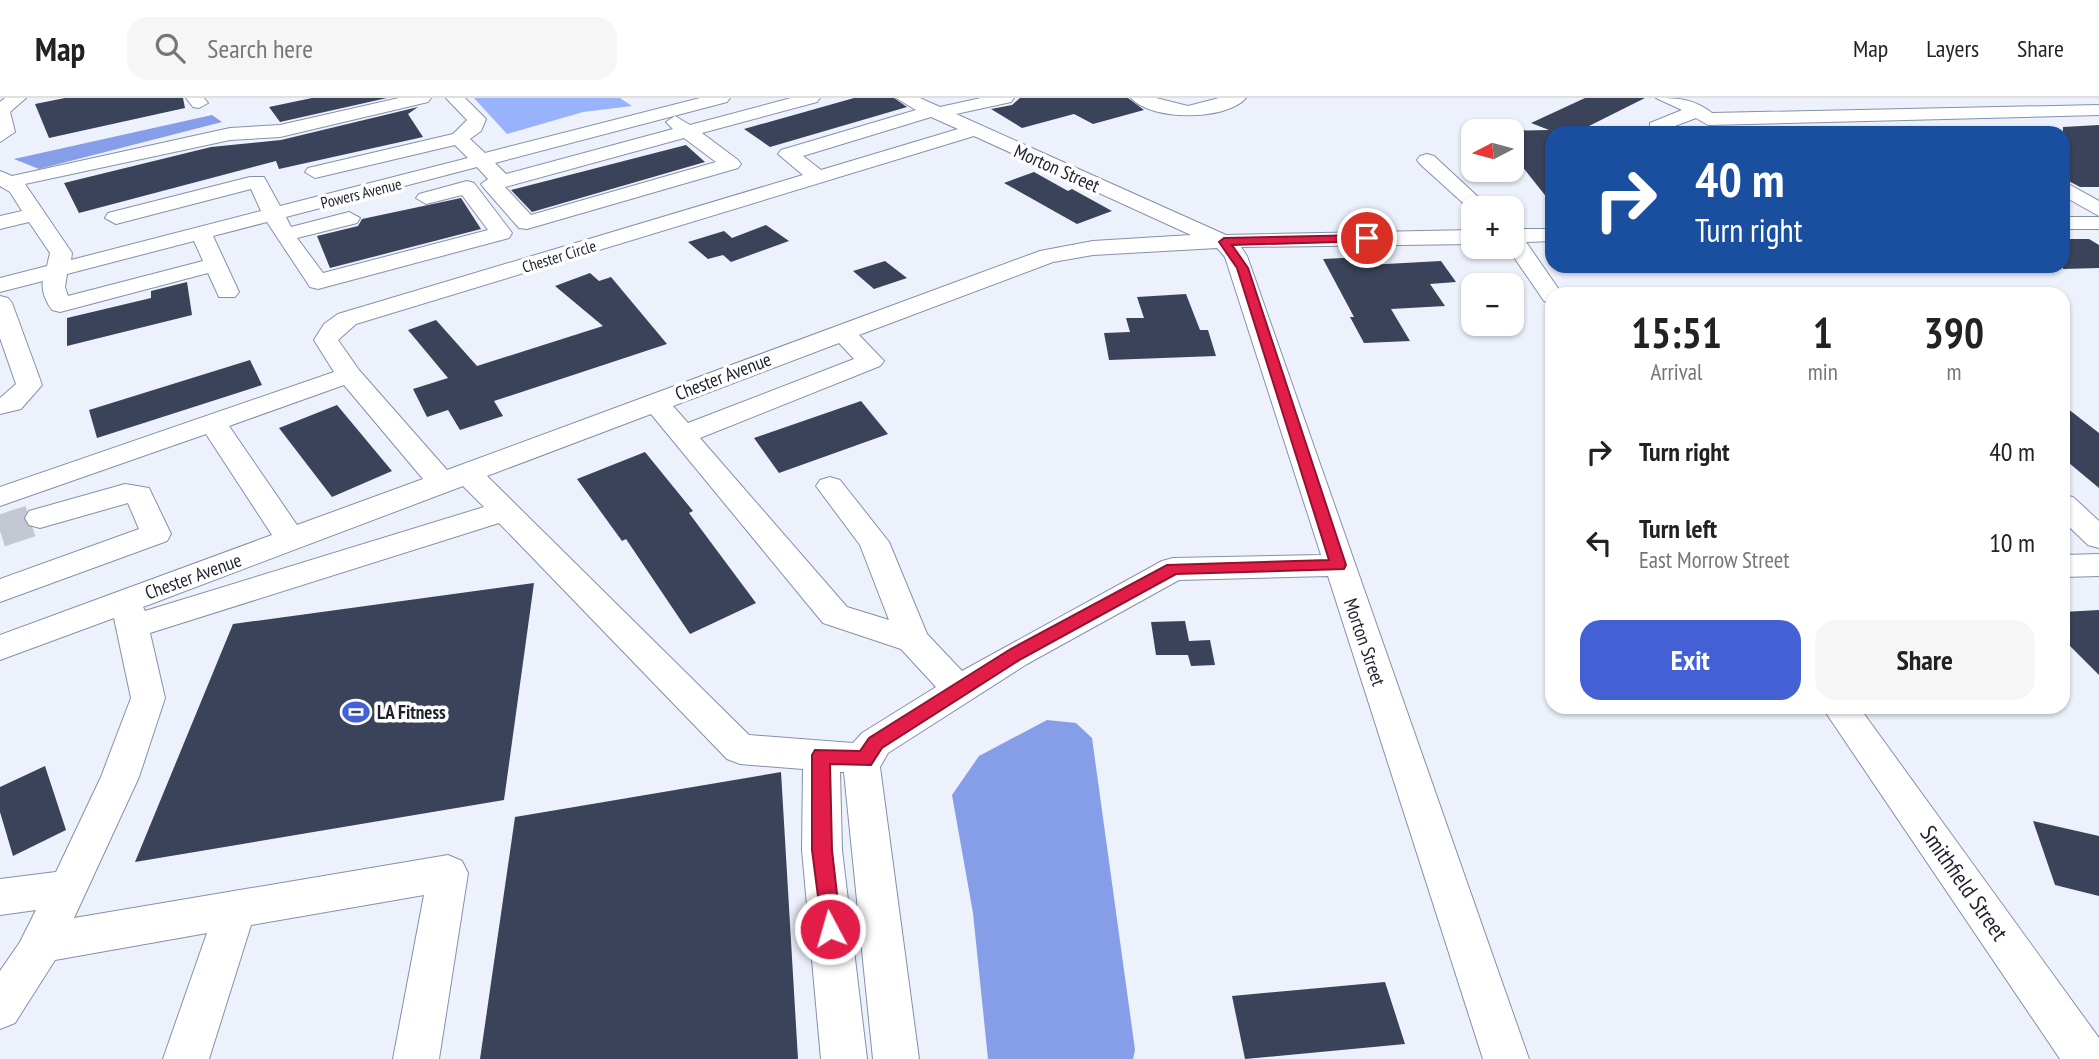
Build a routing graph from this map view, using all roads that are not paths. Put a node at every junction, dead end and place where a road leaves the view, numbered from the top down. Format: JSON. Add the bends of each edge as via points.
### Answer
{"nodes":[{"id":1,"x":16,"y":98,"type":"edge"},
{"id":2,"x":422,"y":98,"type":"edge"},
{"id":3,"x":455,"y":98,"type":"edge"},
{"id":4,"x":721,"y":98,"type":"edge"},
{"id":5,"x":811,"y":98,"type":"edge"},
{"id":6,"x":905,"y":98,"type":"edge"},
{"id":7,"x":1005,"y":98,"type":"edge"},
{"id":8,"x":1140,"y":98,"type":"edge"},
{"id":9,"x":1237,"y":98,"type":"edge"},
{"id":10,"x":1665,"y":98,"type":"edge"},
{"id":11,"x":936,"y":107,"type":"edge"},
{"id":12,"x":2099,"y":110,"type":"edge"},
{"id":13,"x":663,"y":113,"type":"junction"},
{"id":14,"x":1704,"y":115,"type":"junction"},
{"id":15,"x":1900,"y":115,"type":"junction"},
{"id":16,"x":1659,"y":126,"type":"edge"},
{"id":17,"x":1716,"y":126,"type":"edge"},
{"id":18,"x":1915,"y":126,"type":"edge"},
{"id":19,"x":974,"y":130,"type":"junction"},
{"id":20,"x":688,"y":131,"type":"junction"},
{"id":21,"x":0,"y":136,"type":"edge"},
{"id":22,"x":459,"y":138,"type":"junction"},
{"id":23,"x":1427,"y":160,"type":"dead end"},
{"id":24,"x":481,"y":161,"type":"junction"},
{"id":25,"x":731,"y":164,"type":"junction"},
{"id":26,"x":315,"y":172,"type":"dead end"},
{"id":27,"x":819,"y":178,"type":"junction"},
{"id":28,"x":5,"y":180,"type":"edge"},
{"id":29,"x":502,"y":181,"type":"junction"},
{"id":30,"x":437,"y":184,"type":"junction"},
{"id":31,"x":2070,"y":191,"type":"edge"},
{"id":32,"x":769,"y":193,"type":"junction"},
{"id":33,"x":2099,"y":195,"type":"edge"},
{"id":34,"x":1467,"y":196,"type":"edge"},
{"id":35,"x":404,"y":204,"type":"dead end"},
{"id":36,"x":2099,"y":210,"type":"edge"},
{"id":37,"x":34,"y":214,"type":"junction"},
{"id":38,"x":364,"y":214,"type":"dead end"},
{"id":39,"x":116,"y":218,"type":"dead end"},
{"id":40,"x":538,"y":220,"type":"junction"},
{"id":41,"x":2099,"y":222,"type":"edge"},
{"id":42,"x":0,"y":223,"type":"edge"},
{"id":43,"x":2070,"y":223,"type":"edge"},
{"id":44,"x":279,"y":224,"type":"junction"},
{"id":45,"x":201,"y":233,"type":"junction"},
{"id":46,"x":1545,"y":235,"type":"edge"},
{"id":47,"x":1524,"y":236,"type":"edge"},
{"id":48,"x":1461,"y":237,"type":"edge"},
{"id":49,"x":1224,"y":242,"type":"junction"},
{"id":50,"x":566,"y":254,"type":"junction"},
{"id":51,"x":1524,"y":255,"type":"edge"},
{"id":52,"x":216,"y":264,"type":"junction"},
{"id":53,"x":59,"y":269,"type":"junction"},
{"id":54,"x":1546,"y":287,"type":"edge"},
{"id":55,"x":227,"y":292,"type":"dead end"},
{"id":56,"x":1,"y":301,"type":"edge"},
{"id":57,"x":841,"y":331,"type":"junction"},
{"id":58,"x":349,"y":375,"type":"junction"},
{"id":59,"x":655,"y":402,"type":"junction"},
{"id":60,"x":0,"y":406,"type":"edge"},
{"id":61,"x":212,"y":422,"type":"junction"},
{"id":62,"x":683,"y":435,"type":"junction"},
{"id":63,"x":453,"y":477,"type":"junction"},
{"id":64,"x":830,"y":486,"type":"dead end"},
{"id":65,"x":0,"y":497,"type":"edge"},
{"id":66,"x":2070,"y":510,"type":"edge"},
{"id":67,"x":504,"y":511,"type":"junction"},
{"id":68,"x":40,"y":518,"type":"tunnel mouth"},
{"id":69,"x":2099,"y":538,"type":"edge"},
{"id":70,"x":140,"y":540,"type":"junction"},
{"id":71,"x":291,"y":540,"type":"junction"},
{"id":72,"x":1339,"y":565,"type":"junction"},
{"id":73,"x":2099,"y":565,"type":"edge"},
{"id":74,"x":2070,"y":566,"type":"edge"},
{"id":75,"x":0,"y":591,"type":"edge"},
{"id":76,"x":139,"y":606,"type":"junction"},
{"id":77,"x":913,"y":639,"type":"junction"},
{"id":78,"x":0,"y":648,"type":"edge"},
{"id":79,"x":959,"y":690,"type":"junction"},
{"id":80,"x":1845,"y":714,"type":"edge"},
{"id":81,"x":870,"y":751,"type":"junction"},
{"id":82,"x":821,"y":755,"type":"junction"},
{"id":83,"x":68,"y":888,"type":"junction"},
{"id":84,"x":0,"y":897,"type":"edge"},
{"id":85,"x":236,"y":909,"type":"junction"},
{"id":86,"x":41,"y":943,"type":"junction"},
{"id":87,"x":0,"y":1008,"type":"edge"},
{"id":88,"x":186,"y":1059,"type":"edge"},
{"id":89,"x":416,"y":1059,"type":"edge"},
{"id":90,"x":844,"y":1059,"type":"edge"},
{"id":91,"x":896,"y":1059,"type":"edge"},
{"id":92,"x":1506,"y":1059,"type":"edge"},
{"id":93,"x":2087,"y":1059,"type":"edge"}],
"edges":[{"from":1,"to":21,"type":"street","via":[[0,110],[6,132]]},
{"from":2,"to":28,"type":"street","via":[[280,131],[230,134],[79,169]]},
{"from":3,"to":22,"type":"street","via":[[477,119]]},
{"from":4,"to":13,"type":"street","name":"Powers Avenue"},
{"from":5,"to":20,"type":"street"},
{"from":6,"to":11,"type":"street","name":"Morton Street"},
{"from":7,"to":11,"type":"street","via":[[964,108]]},
{"from":8,"to":9,"type":"street","via":[[1188,114]]},
{"from":10,"to":14,"type":"street"},
{"from":11,"to":19,"type":"street","name":"Morton Street"},
{"from":11,"to":27,"type":"street","via":[[788,154]]},
{"from":12,"to":15,"type":"street"},
{"from":13,"to":20,"type":"street"},
{"from":13,"to":24,"type":"street","name":"Powers Avenue"},
{"from":14,"to":15,"type":"street"},
{"from":14,"to":16,"type":"street","via":[[1679,116]]},
{"from":14,"to":17,"type":"street"},
{"from":15,"to":18,"type":"street"},
{"from":19,"to":27,"type":"street","name":"Chester Circle"},
{"from":19,"to":49,"type":"street","name":"Morton Street"},
{"from":20,"to":25,"type":"street"},
{"from":20,"to":29,"type":"street"},
{"from":22,"to":24,"type":"street"},
{"from":22,"to":26,"type":"street"},
{"from":23,"to":34,"type":"street"},
{"from":24,"to":29,"type":"street"},
{"from":24,"to":30,"type":"street","name":"Powers Avenue"},
{"from":25,"to":32,"type":"street"},
{"from":25,"to":40,"type":"street"},
{"from":27,"to":32,"type":"street","name":"Chester Circle"},
{"from":28,"to":37,"type":"street"},
{"from":29,"to":40,"type":"street","via":[[491,184],[527,223]]},
{"from":30,"to":35,"type":"street"},
{"from":30,"to":44,"type":"street","name":"Powers Avenue"},
{"from":30,"to":44,"type":"street","via":[[467,187],[501,233],[318,282]]},
{"from":31,"to":33,"type":"street"},
{"from":31,"to":36,"type":"street"},
{"from":32,"to":50,"type":"street","name":"Chester Circle"},
{"from":37,"to":42,"type":"street"},
{"from":37,"to":53,"type":"street","via":[[61,253]]},
{"from":38,"to":44,"type":"street"},
{"from":39,"to":44,"type":"street","via":[[257,181]]},
{"from":40,"to":50,"type":"street"},
{"from":41,"to":43,"type":"street"},
{"from":44,"to":45,"type":"street","name":"Powers Avenue"},
{"from":45,"to":52,"type":"street"},
{"from":45,"to":53,"type":"street","name":"Powers Avenue"},
{"from":46,"to":47,"type":"street"},
{"from":48,"to":49,"type":"street","name":"Chester Avenue"},
{"from":49,"to":57,"type":"street","name":"Chester Avenue","via":[[1113,246],[1048,256]]},
{"from":49,"to":72,"type":"street","name":"Morton Street","via":[[1243,268]]},
{"from":50,"to":58,"type":"street","name":"Chester Circle","via":[[347,319],[326,341]]},
{"from":51,"to":54,"type":"street"},
{"from":52,"to":53,"type":"street","via":[[60,305],[53,287]]},
{"from":52,"to":55,"type":"street"},
{"from":53,"to":56,"type":"street","name":"Powers Avenue"},
{"from":56,"to":60,"type":"street","via":[[29,385],[12,402]]},
{"from":57,"to":59,"type":"street","name":"Chester Avenue"},
{"from":57,"to":62,"type":"street","via":[[871,361]]},
{"from":58,"to":61,"type":"street"},
{"from":58,"to":63,"type":"street","name":"Chester Circle"},
{"from":59,"to":62,"type":"street"},
{"from":59,"to":63,"type":"street","name":"Chester Avenue"},
{"from":61,"to":65,"type":"street"},
{"from":61,"to":71,"type":"street"},
{"from":62,"to":77,"type":"street","via":[[835,615]]},
{"from":63,"to":67,"type":"street","name":"Chester Circle"},
{"from":63,"to":71,"type":"street","name":"Chester Avenue"},
{"from":64,"to":77,"type":"street","via":[[874,542]]},
{"from":66,"to":69,"type":"street"},
{"from":67,"to":76,"type":"street"},
{"from":67,"to":82,"type":"street","name":"Chester Circle","via":[[740,749]]},
{"from":68,"to":70,"type":"street","via":[[104,497],[139,495],[156,534]]},
{"from":70,"to":75,"type":"street"},
{"from":70,"to":76,"type":"street"},
{"from":71,"to":76,"type":"street","name":"Chester Avenue"},
{"from":72,"to":79,"type":"street","via":[[1173,569]]},
{"from":72,"to":92,"type":"street","name":"Morton Street"},
{"from":73,"to":74,"type":"street"},
{"from":76,"to":78,"type":"street","name":"Chester Avenue"},
{"from":76,"to":83,"type":"street","via":[[148,698],[120,777]]},
{"from":77,"to":79,"type":"street"},
{"from":79,"to":81,"type":"street"},
{"from":80,"to":93,"type":"street","name":"Smithfield Street"},
{"from":81,"to":82,"type":"street","name":"Chester Circle"},
{"from":81,"to":91,"type":"street","via":[[862,767]]},
{"from":82,"to":90,"type":"street","via":[[822,850]]},
{"from":83,"to":84,"type":"street"},
{"from":83,"to":86,"type":"street"},
{"from":85,"to":86,"type":"street"},
{"from":85,"to":88,"type":"street"},
{"from":85,"to":89,"type":"street","via":[[448,873]]},
{"from":86,"to":87,"type":"street"}]}
